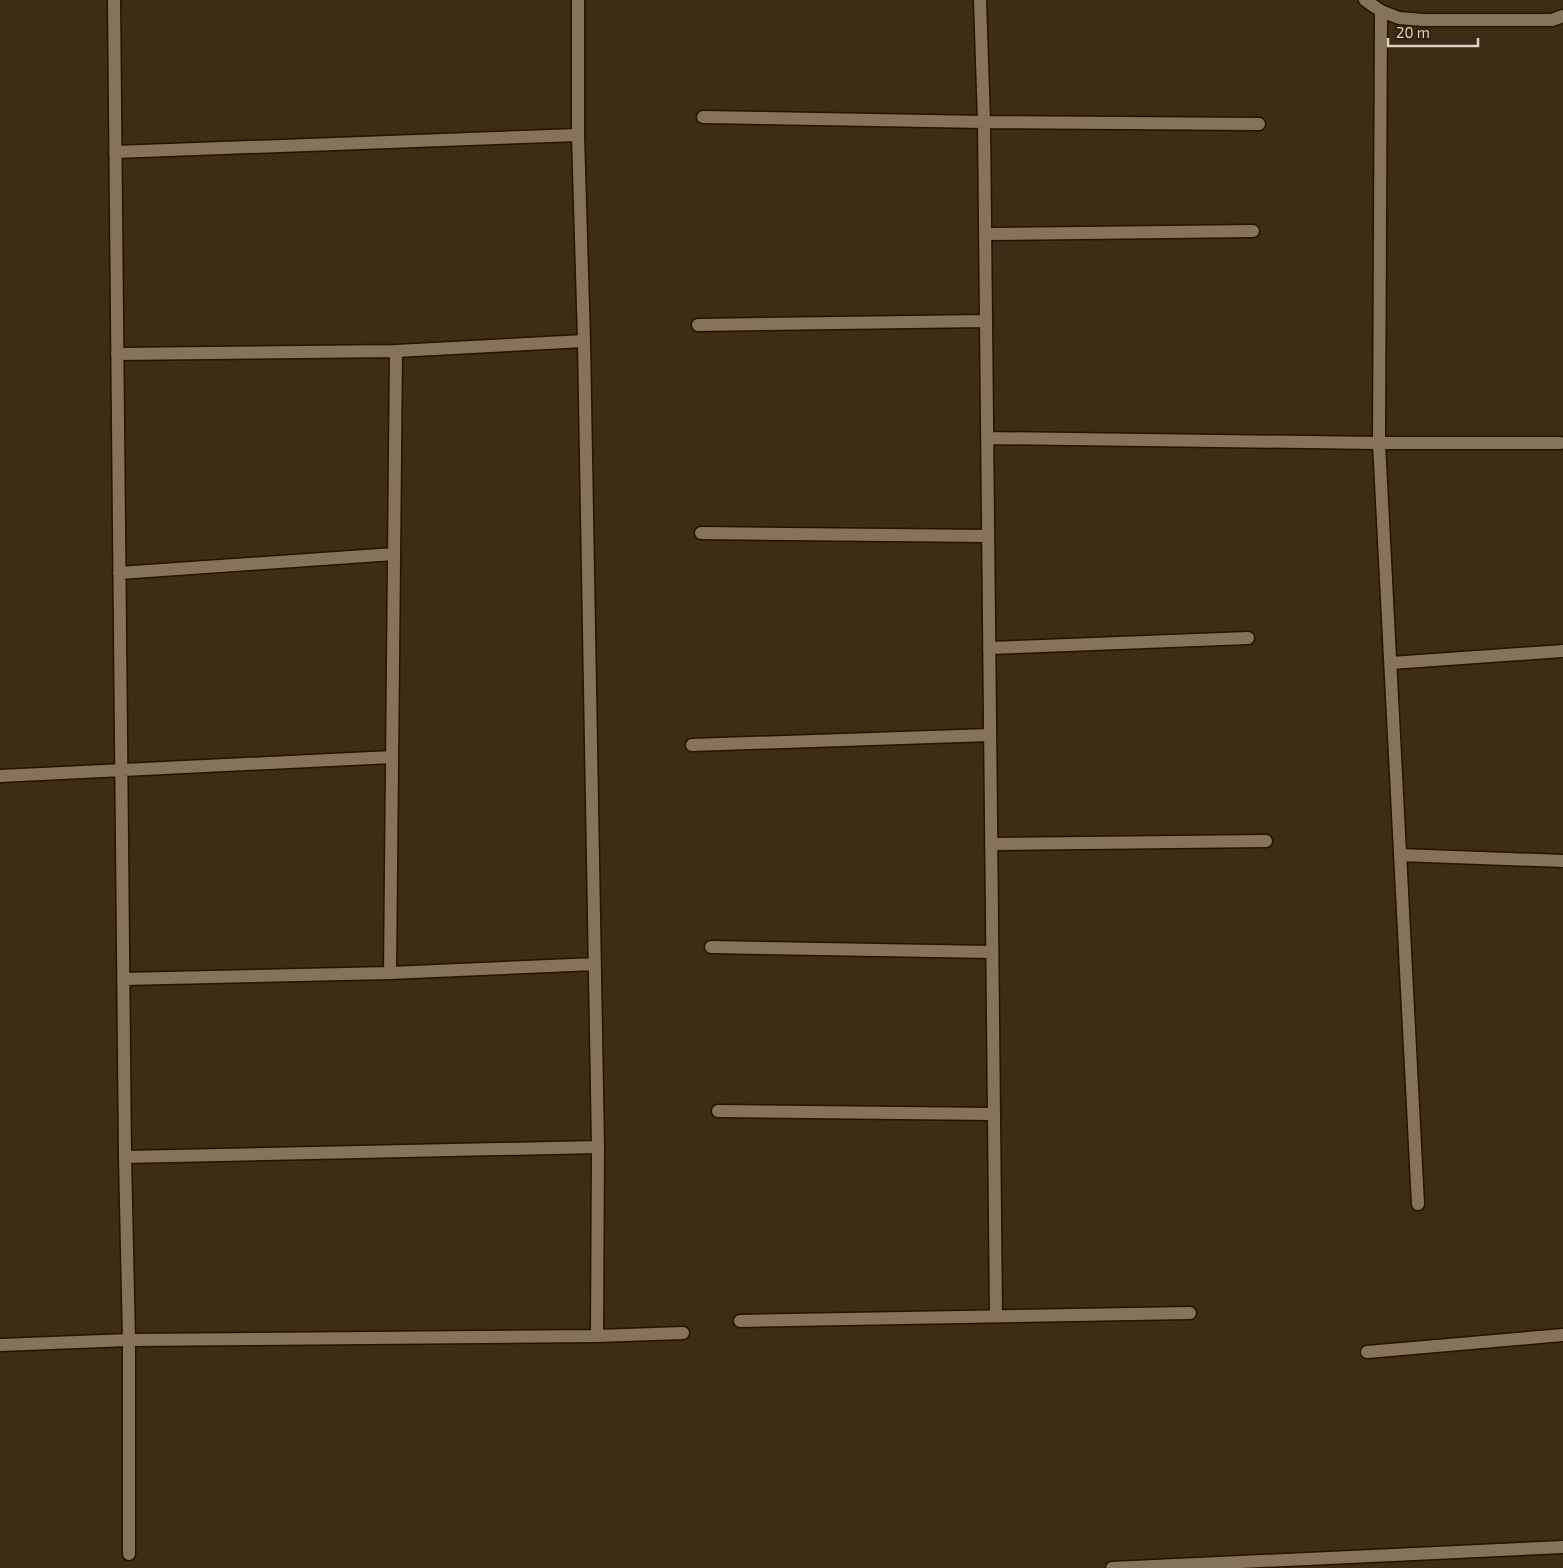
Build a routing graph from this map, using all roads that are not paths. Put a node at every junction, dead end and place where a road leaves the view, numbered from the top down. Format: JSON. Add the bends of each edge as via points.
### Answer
{"nodes":[{"id":1,"x":114,"y":0,"type":"edge"},
{"id":2,"x":578,"y":0,"type":"edge"},
{"id":3,"x":980,"y":0,"type":"edge"},
{"id":4,"x":1365,"y":0,"type":"edge"},
{"id":5,"x":1381,"y":11,"type":"junction"},
{"id":6,"x":1563,"y":16,"type":"edge"},
{"id":7,"x":703,"y":117,"type":"dead end"},
{"id":8,"x":984,"y":122,"type":"junction"},
{"id":9,"x":1259,"y":124,"type":"dead end"},
{"id":10,"x":578,"y":135,"type":"junction"},
{"id":11,"x":115,"y":152,"type":"junction"},
{"id":12,"x":1253,"y":231,"type":"dead end"},
{"id":13,"x":985,"y":234,"type":"junction"},
{"id":14,"x":986,"y":321,"type":"junction"},
{"id":15,"x":698,"y":324,"type":"dead end"},
{"id":16,"x":584,"y":341,"type":"junction"},
{"id":17,"x":396,"y":351,"type":"junction"},
{"id":18,"x":117,"y":354,"type":"junction"},
{"id":19,"x":987,"y":438,"type":"junction"},
{"id":20,"x":1379,"y":443,"type":"junction"},
{"id":21,"x":1560,"y":443,"type":"dead end"},
{"id":22,"x":701,"y":533,"type":"dead end"},
{"id":23,"x":988,"y":536,"type":"junction"},
{"id":24,"x":394,"y":554,"type":"junction"},
{"id":25,"x":119,"y":573,"type":"junction"},
{"id":26,"x":1248,"y":638,"type":"dead end"},
{"id":27,"x":989,"y":648,"type":"junction"},
{"id":28,"x":1563,"y":651,"type":"edge"},
{"id":29,"x":1391,"y":663,"type":"junction"},
{"id":30,"x":990,"y":735,"type":"junction"},
{"id":31,"x":692,"y":745,"type":"dead end"},
{"id":32,"x":392,"y":756,"type":"junction"},
{"id":33,"x":121,"y":769,"type":"junction"},
{"id":34,"x":0,"y":776,"type":"edge"},
{"id":35,"x":1266,"y":841,"type":"dead end"},
{"id":36,"x":991,"y":844,"type":"junction"},
{"id":37,"x":1400,"y":855,"type":"junction"},
{"id":38,"x":1563,"y":861,"type":"edge"},
{"id":39,"x":711,"y":947,"type":"dead end"},
{"id":40,"x":992,"y":952,"type":"junction"},
{"id":41,"x":595,"y":964,"type":"junction"},
{"id":42,"x":390,"y":973,"type":"junction"},
{"id":43,"x":123,"y":979,"type":"junction"},
{"id":44,"x":718,"y":1111,"type":"dead end"},
{"id":45,"x":993,"y":1114,"type":"junction"},
{"id":46,"x":598,"y":1147,"type":"junction"},
{"id":47,"x":125,"y":1157,"type":"junction"},
{"id":48,"x":1418,"y":1204,"type":"dead end"},
{"id":49,"x":1190,"y":1314,"type":"dead end"},
{"id":50,"x":996,"y":1316,"type":"junction"},
{"id":51,"x":740,"y":1321,"type":"dead end"},
{"id":52,"x":683,"y":1333,"type":"dead end"},
{"id":53,"x":1563,"y":1335,"type":"edge"},
{"id":54,"x":597,"y":1336,"type":"junction"},
{"id":55,"x":129,"y":1340,"type":"junction"},
{"id":56,"x":0,"y":1346,"type":"edge"},
{"id":57,"x":1367,"y":1352,"type":"dead end"},
{"id":58,"x":1563,"y":1547,"type":"edge"},
{"id":59,"x":129,"y":1554,"type":"dead end"},
{"id":60,"x":1112,"y":1568,"type":"edge"}],
"edges":[{"from":1,"to":11,"type":"street"},
{"from":2,"to":10,"type":"street"},
{"from":3,"to":8,"type":"street"},
{"from":4,"to":5,"type":"street"},
{"from":5,"to":6,"type":"street","via":[[1399,18],[1423,20],[1552,20]]},
{"from":5,"to":20,"type":"street"},
{"from":7,"to":8,"type":"street"},
{"from":8,"to":9,"type":"street"},
{"from":8,"to":13,"type":"street"},
{"from":10,"to":11,"type":"street"},
{"from":10,"to":16,"type":"street"},
{"from":11,"to":18,"type":"street"},
{"from":12,"to":13,"type":"street"},
{"from":13,"to":14,"type":"street"},
{"from":14,"to":15,"type":"street"},
{"from":14,"to":19,"type":"street"},
{"from":16,"to":17,"type":"street"},
{"from":16,"to":41,"type":"street"},
{"from":17,"to":18,"type":"street"},
{"from":17,"to":24,"type":"street"},
{"from":18,"to":25,"type":"street"},
{"from":19,"to":20,"type":"street"},
{"from":19,"to":23,"type":"street"},
{"from":20,"to":21,"type":"street"},
{"from":20,"to":29,"type":"street"},
{"from":22,"to":23,"type":"street"},
{"from":23,"to":27,"type":"street"},
{"from":24,"to":25,"type":"street"},
{"from":24,"to":32,"type":"street"},
{"from":25,"to":33,"type":"street"},
{"from":26,"to":27,"type":"street"},
{"from":27,"to":30,"type":"street"},
{"from":28,"to":29,"type":"street"},
{"from":29,"to":37,"type":"street"},
{"from":30,"to":31,"type":"street"},
{"from":30,"to":36,"type":"street"},
{"from":32,"to":33,"type":"street"},
{"from":32,"to":42,"type":"street"},
{"from":33,"to":34,"type":"street"},
{"from":33,"to":43,"type":"street"},
{"from":35,"to":36,"type":"street"},
{"from":36,"to":40,"type":"street"},
{"from":37,"to":38,"type":"street"},
{"from":37,"to":48,"type":"street"},
{"from":39,"to":40,"type":"street"},
{"from":40,"to":45,"type":"street"},
{"from":41,"to":42,"type":"street"},
{"from":41,"to":46,"type":"street"},
{"from":42,"to":43,"type":"street"},
{"from":43,"to":47,"type":"street"},
{"from":44,"to":45,"type":"street"},
{"from":45,"to":50,"type":"street"},
{"from":46,"to":47,"type":"street"},
{"from":46,"to":54,"type":"street"},
{"from":47,"to":55,"type":"street"},
{"from":49,"to":50,"type":"street"},
{"from":50,"to":51,"type":"street"},
{"from":52,"to":54,"type":"street"},
{"from":53,"to":57,"type":"street"},
{"from":54,"to":55,"type":"street"},
{"from":55,"to":56,"type":"street"},
{"from":55,"to":59,"type":"street"},
{"from":58,"to":60,"type":"street"}]}
